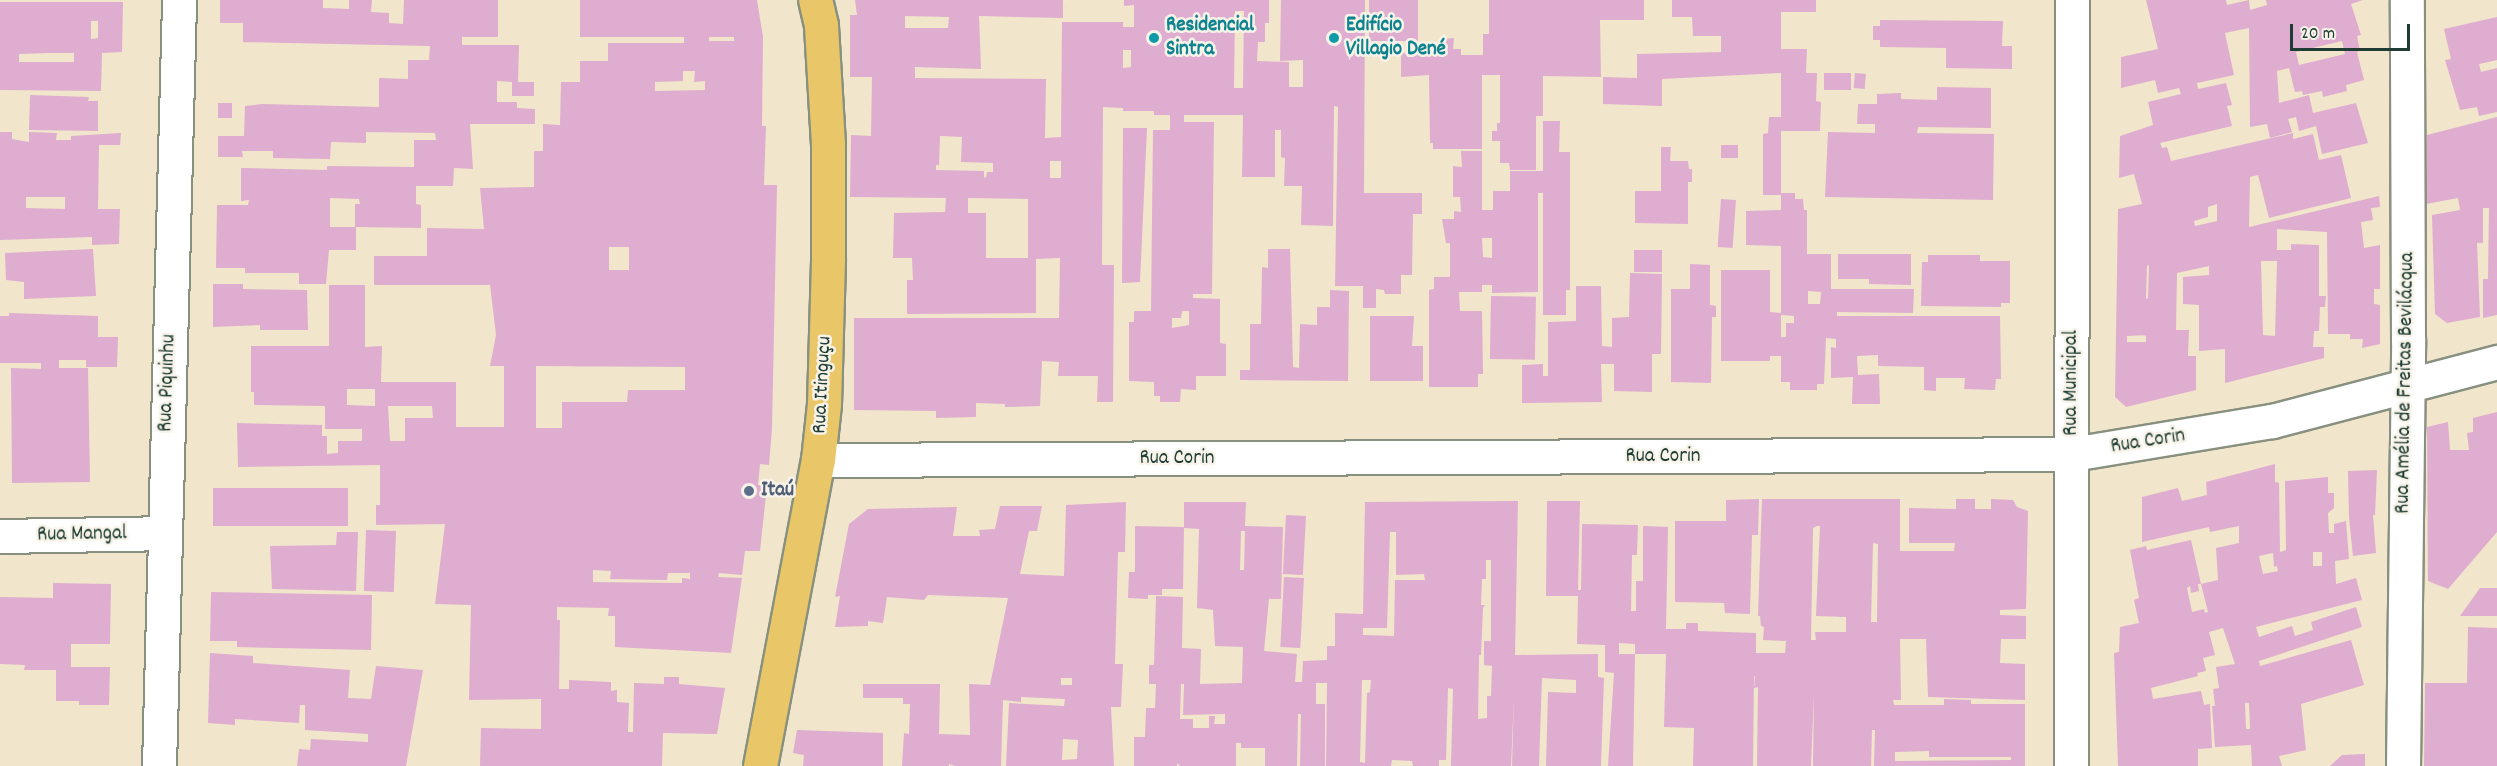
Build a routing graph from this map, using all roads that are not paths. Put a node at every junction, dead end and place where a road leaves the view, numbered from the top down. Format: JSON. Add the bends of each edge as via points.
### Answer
{"nodes":[{"id":1,"x":179,"y":0,"type":"edge"},
{"id":2,"x":815,"y":0,"type":"edge"},
{"id":3,"x":2072,"y":0,"type":"edge"},
{"id":4,"x":2407,"y":0,"type":"edge"},
{"id":5,"x":2497,"y":362,"type":"edge"},
{"id":6,"x":2406,"y":384,"type":"junction"},
{"id":7,"x":2072,"y":454,"type":"junction"},
{"id":8,"x":818,"y":460,"type":"junction"},
{"id":9,"x":164,"y":533,"type":"junction"},
{"id":10,"x":0,"y":536,"type":"edge"},
{"id":11,"x":159,"y":766,"type":"edge"},
{"id":12,"x":760,"y":766,"type":"edge"},
{"id":13,"x":2071,"y":766,"type":"edge"},
{"id":14,"x":2403,"y":766,"type":"edge"}],
"edges":[{"from":1,"to":9,"type":"street","name":"Rua Piquinhu"},
{"from":2,"to":8,"type":"main road","name":"Rua Itinguçu","via":[[821,25],[829,200],[824,404]]},
{"from":3,"to":7,"type":"street","name":"Rua Municipal"},
{"from":4,"to":6,"type":"street","name":"Rua Amélia de Freitas Bevilácqua"},
{"from":5,"to":6,"type":"street","name":"Rua Corin"},
{"from":6,"to":7,"type":"street","name":"Rua Corin","via":[[2250,425]]},
{"from":6,"to":14,"type":"street","name":"Rua Amélia de Freitas Bevilácqua"},
{"from":7,"to":8,"type":"street","name":"Rua Corin"},
{"from":7,"to":13,"type":"street","name":"Rua Municipal"},
{"from":8,"to":12,"type":"main road","name":"Rua Itinguçu"},
{"from":9,"to":10,"type":"street","name":"Rua Mangal"},
{"from":9,"to":11,"type":"street","name":"Rua Piquinhu"}]}
